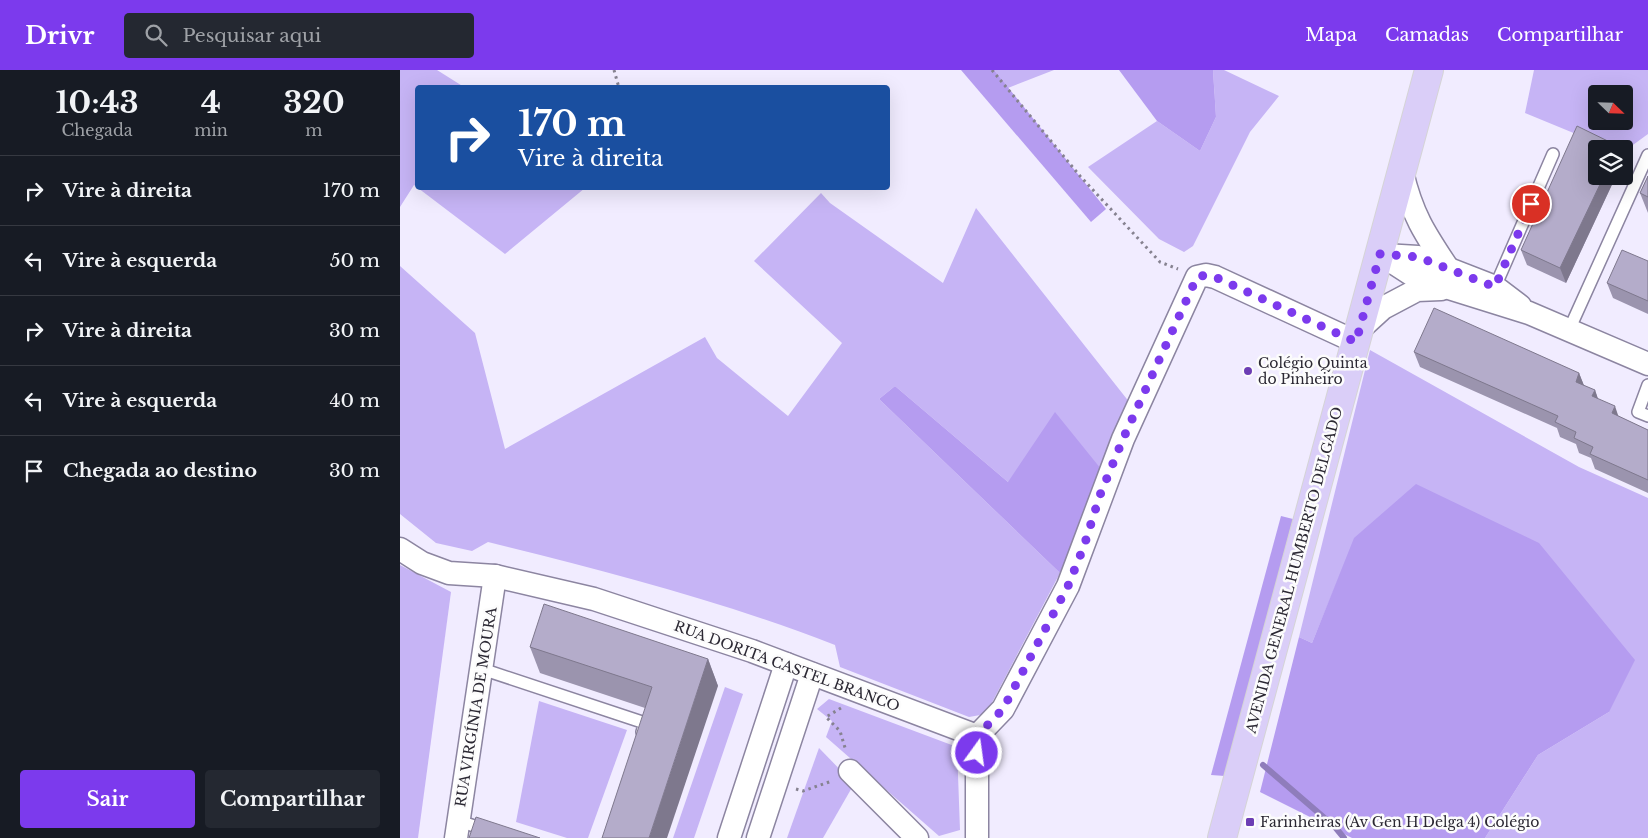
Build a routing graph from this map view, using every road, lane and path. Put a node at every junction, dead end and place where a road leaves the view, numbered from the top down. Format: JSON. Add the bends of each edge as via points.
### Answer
{"nodes":[{"id":1,"x":614,"y":70,"type":"edge"},
{"id":2,"x":992,"y":70,"type":"edge"},
{"id":3,"x":1429,"y":70,"type":"edge"},
{"id":4,"x":618,"y":85,"type":"edge"},
{"id":5,"x":1553,"y":154,"type":"dead end"},
{"id":6,"x":1648,"y":155,"type":"edge"},
{"id":7,"x":1402,"y":172,"type":"junction"},
{"id":8,"x":1380,"y":254,"type":"junction"},
{"id":9,"x":1197,"y":277,"type":"junction"},
{"id":10,"x":1450,"y":279,"type":"junction"},
{"id":11,"x":1495,"y":287,"type":"junction"},
{"id":12,"x":1529,"y":313,"type":"junction"},
{"id":13,"x":1569,"y":330,"type":"junction"},
{"id":14,"x":1358,"y":336,"type":"junction"},
{"id":15,"x":1648,"y":364,"type":"edge"},
{"id":16,"x":1648,"y":385,"type":"edge"},
{"id":17,"x":1648,"y":416,"type":"edge"},
{"id":18,"x":400,"y":549,"type":"edge"},
{"id":19,"x":496,"y":576,"type":"junction"},
{"id":20,"x":786,"y":664,"type":"junction"},
{"id":21,"x":482,"y":669,"type":"junction"},
{"id":22,"x":812,"y":674,"type":"junction"},
{"id":23,"x":851,"y":689,"type":"junction"},
{"id":24,"x":977,"y":736,"type":"junction"},
{"id":25,"x":639,"y":741,"type":"edge"},
{"id":26,"x":850,"y":771,"type":"junction"},
{"id":27,"x":776,"y":782,"type":"junction"},
{"id":28,"x":457,"y":829,"type":"edge"},
{"id":29,"x":511,"y":838,"type":"edge"},
{"id":30,"x":729,"y":838,"type":"edge"},
{"id":31,"x":758,"y":838,"type":"edge"},
{"id":32,"x":917,"y":838,"type":"edge"},
{"id":33,"x":977,"y":838,"type":"edge"},
{"id":34,"x":1222,"y":838,"type":"edge"}],
"edges":[{"from":1,"to":4,"type":"path"},
{"from":2,"to":9,"type":"path","via":[[1080,176],[1160,262]]},
{"from":3,"to":7,"type":"main road","name":"AVENIDA GENERAL HUMBERTO DELGADO"},
{"from":5,"to":11,"type":"lane"},
{"from":6,"to":13,"type":"lane"},
{"from":7,"to":8,"type":"main road","name":"AVENIDA GENERAL HUMBERTO DELGADO"},
{"from":7,"to":10,"type":"street","via":[[1409,202]]},
{"from":8,"to":10,"type":"street","via":[[1417,278]]},
{"from":8,"to":14,"type":"main road","name":"AVENIDA GENERAL HUMBERTO DELGADO"},
{"from":9,"to":14,"type":"street","via":[[1215,277]]},
{"from":9,"to":24,"type":"street","via":[[1123,439],[1068,586],[1003,709]]},
{"from":10,"to":11,"type":"street"},
{"from":10,"to":12,"type":"street"},
{"from":10,"to":14,"type":"street","via":[[1417,290],[1383,308]]},
{"from":11,"to":12,"type":"street"},
{"from":12,"to":13,"type":"street"},
{"from":13,"to":15,"type":"street"},
{"from":14,"to":34,"type":"main road","name":"AVENIDA GENERAL HUMBERTO DELGADO"},
{"from":16,"to":17,"type":"lane","via":[[1638,412]]},
{"from":18,"to":19,"type":"street","name":"RUA DORITA CASTEL BRANCO","via":[[422,563],[449,573]]},
{"from":19,"to":20,"type":"street","name":"RUA DORITA CASTEL BRANCO","via":[[594,599]]},
{"from":19,"to":21,"type":"street","name":"RUA VIRGÍNIA DE MOURA"},
{"from":20,"to":22,"type":"street","name":"RUA DORITA CASTEL BRANCO"},
{"from":20,"to":30,"type":"street"},
{"from":21,"to":25,"type":"lane","via":[[645,724]]},
{"from":21,"to":28,"type":"street","name":"RUA VIRGÍNIA DE MOURA"},
{"from":22,"to":23,"type":"street","name":"RUA DORITA CASTEL BRANCO"},
{"from":22,"to":27,"type":"street"},
{"from":23,"to":24,"type":"street","name":"RUA DORITA CASTEL BRANCO"},
{"from":23,"to":26,"type":"path","via":[[846,706],[826,717],[840,730],[844,739]]},
{"from":24,"to":33,"type":"street"},
{"from":26,"to":27,"type":"path","via":[[846,776],[803,791]]},
{"from":26,"to":32,"type":"street"},
{"from":27,"to":31,"type":"street"},
{"from":28,"to":29,"type":"lane"}]}
